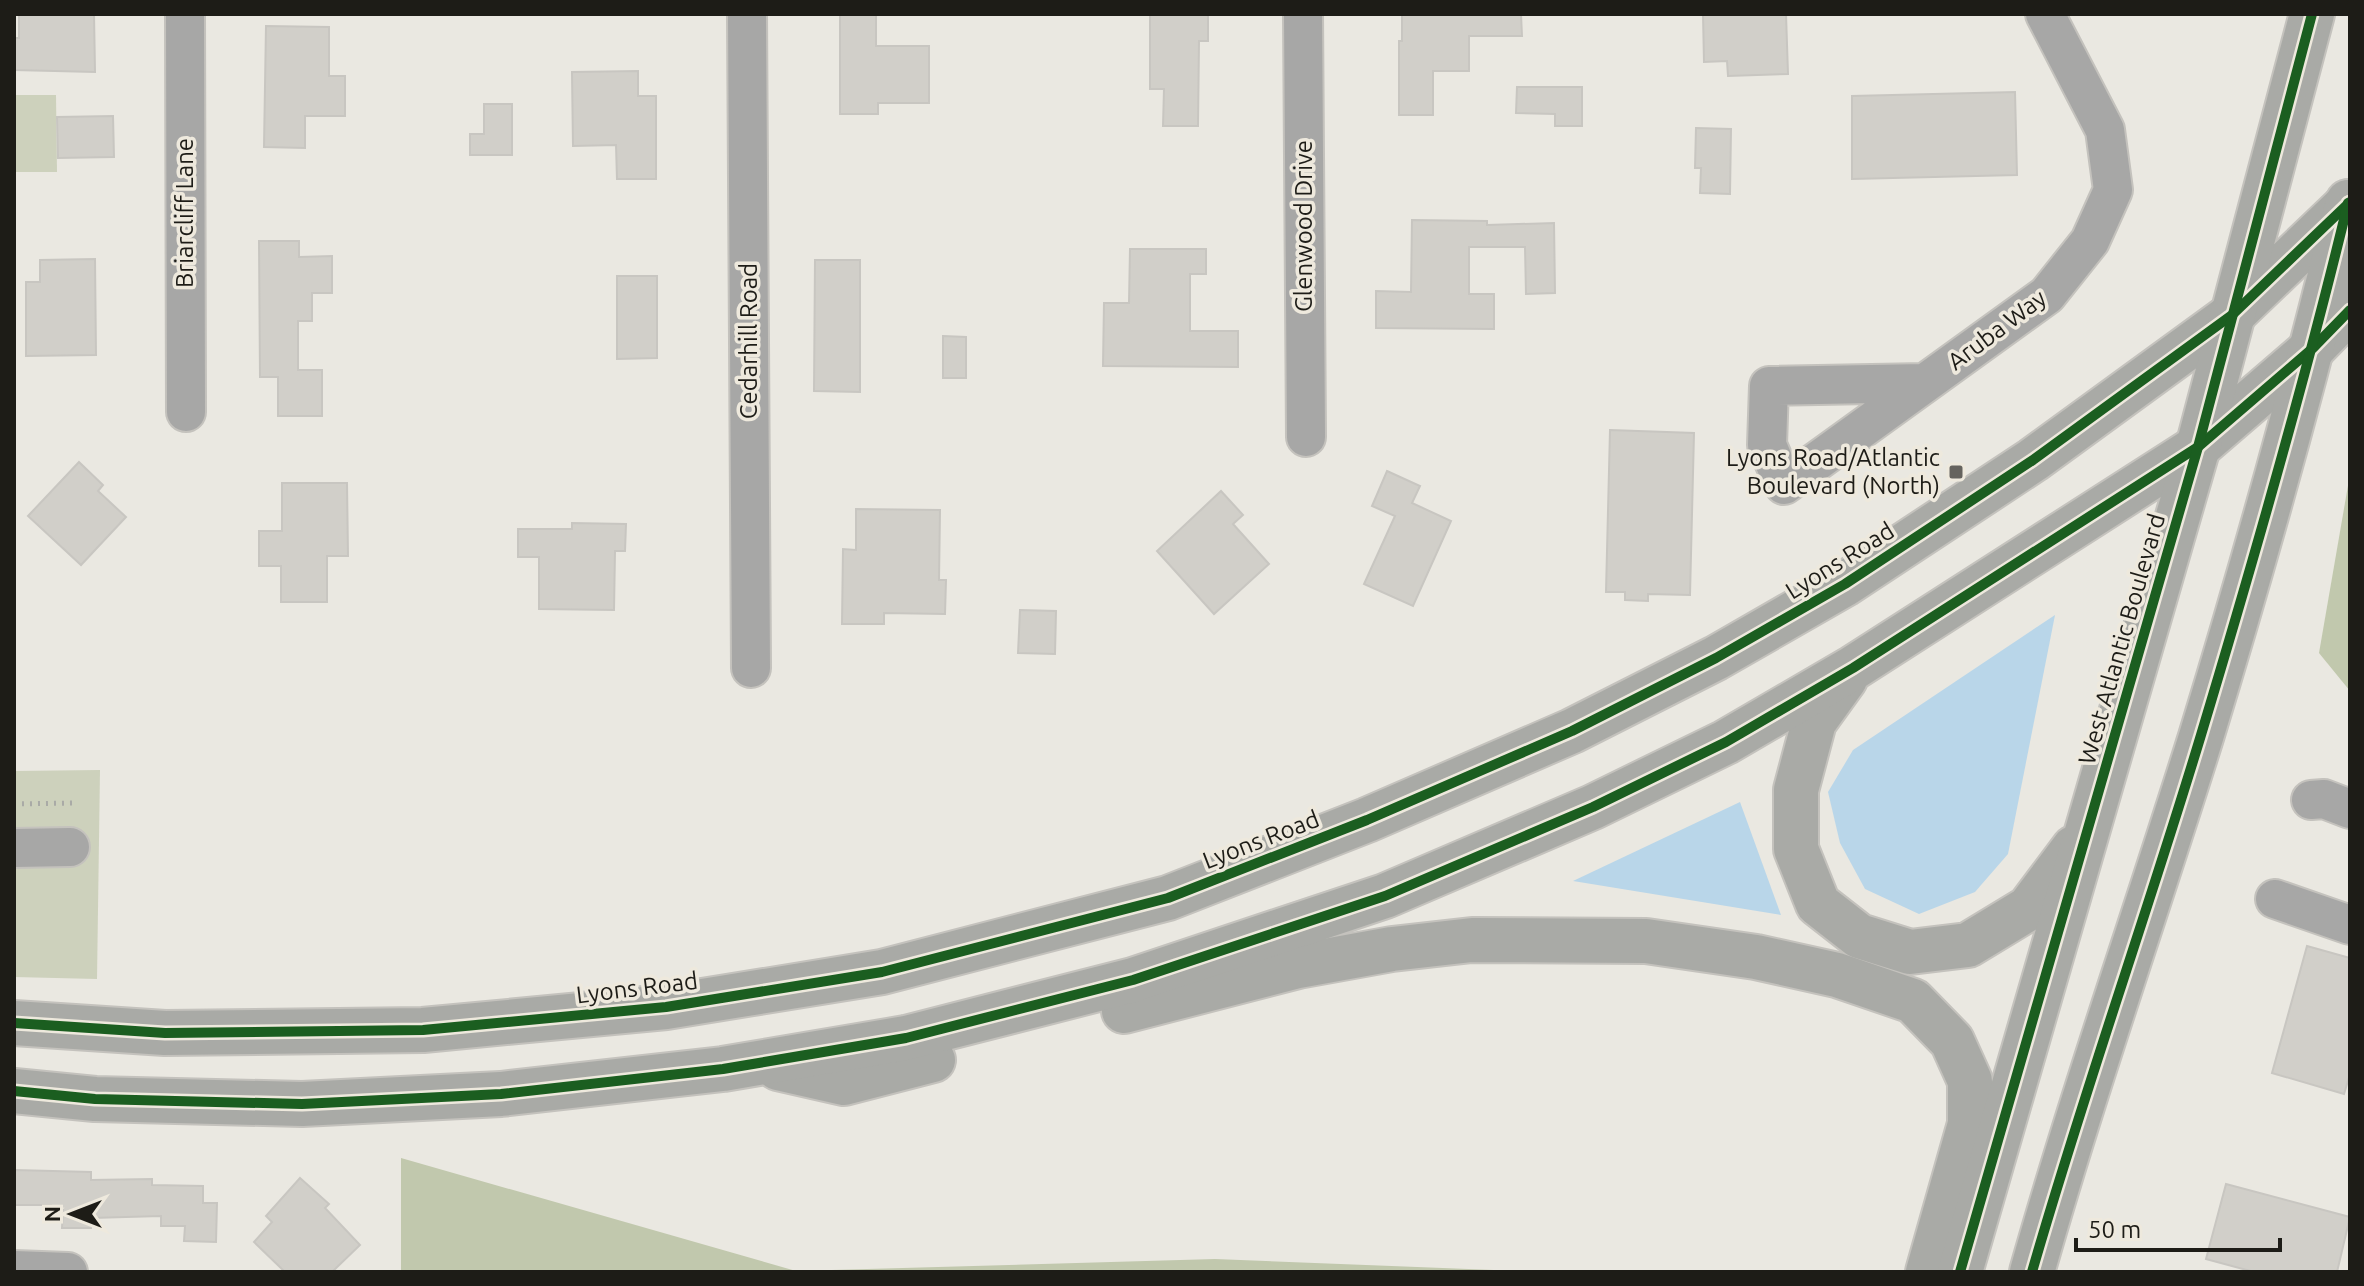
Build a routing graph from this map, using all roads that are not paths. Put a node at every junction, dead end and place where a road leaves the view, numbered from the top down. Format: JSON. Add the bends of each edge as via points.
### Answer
{"nodes":[{"id":1,"x":185,"y":14,"type":"edge"},
{"id":2,"x":747,"y":14,"type":"edge"},
{"id":3,"x":1303,"y":14,"type":"edge"},
{"id":4,"x":2045,"y":14,"type":"edge"},
{"id":5,"x":2312,"y":14,"type":"edge"},
{"id":6,"x":2349,"y":200,"type":"edge"},
{"id":7,"x":2350,"y":310,"type":"edge"},
{"id":8,"x":2232,"y":315,"type":"junction"},
{"id":9,"x":2313,"y":348,"type":"junction"},
{"id":10,"x":1925,"y":383,"type":"dead end"},
{"id":11,"x":186,"y":412,"type":"dead end"},
{"id":12,"x":1306,"y":437,"type":"dead end"},
{"id":13,"x":2198,"y":447,"type":"junction"},
{"id":14,"x":751,"y":668,"type":"dead end"},
{"id":15,"x":1853,"y":668,"type":"junction"},
{"id":16,"x":2311,"y":800,"type":"dead end"},
{"id":17,"x":2350,"y":809,"type":"edge"},
{"id":18,"x":2090,"y":827,"type":"junction"},
{"id":19,"x":70,"y":847,"type":"dead end"},
{"id":20,"x":14,"y":848,"type":"edge"},
{"id":21,"x":2275,"y":899,"type":"dead end"},
{"id":22,"x":2350,"y":925,"type":"edge"},
{"id":23,"x":14,"y":1023,"type":"edge"},
{"id":24,"x":760,"y":1064,"type":"junction"},
{"id":25,"x":14,"y":1091,"type":"edge"},
{"id":26,"x":14,"y":1270,"type":"edge"},
{"id":27,"x":68,"y":1272,"type":"edge"},
{"id":28,"x":1928,"y":1272,"type":"edge"},
{"id":29,"x":1960,"y":1272,"type":"edge"},
{"id":30,"x":2032,"y":1272,"type":"edge"}],
"edges":[{"from":1,"to":11,"type":"street","name":"Briarcliff Lane"},
{"from":2,"to":14,"type":"street","name":"Cedarhill Road"},
{"from":3,"to":12,"type":"street","name":"Glenwood Drive"},
{"from":4,"to":10,"type":"street","name":"Aruba Way","via":[[2105,130],[2113,190],[2090,241],[2047,295]]},
{"from":5,"to":8,"type":"main road","name":"West Atlantic Boulevard"},
{"from":6,"to":8,"type":"main road","name":"Lyons Road"},
{"from":6,"to":9,"type":"main road"},
{"from":7,"to":9,"type":"main road"},
{"from":8,"to":13,"type":"main road","name":"West Atlantic Boulevard"},
{"from":8,"to":23,"type":"main road","name":"Lyons Road","via":[[2033,460],[1845,584],[1716,658],[1557,738],[1168,898],[882,972],[666,1007],[423,1030],[165,1033]]},
{"from":9,"to":13,"type":"main road"},
{"from":9,"to":30,"type":"main road","via":[[2201,736]]},
{"from":13,"to":15,"type":"main road"},
{"from":13,"to":18,"type":"main road","name":"West Atlantic Boulevard"},
{"from":15,"to":18,"type":"main road","via":[[1814,722],[1796,790],[1796,849],[1818,904],[1859,936],[1910,952],[1968,945],[2029,908]]},
{"from":15,"to":24,"type":"main road","via":[[1726,742],[1633,788],[1385,896],[1133,980],[906,1038]]},
{"from":16,"to":17,"type":"street"},
{"from":18,"to":29,"type":"main road","name":"West Atlantic Boulevard"},
{"from":19,"to":20,"type":"street"},
{"from":21,"to":22,"type":"street"},
{"from":24,"to":25,"type":"main road","via":[[501,1094],[365,1102],[95,1099]]},
{"from":24,"to":28,"type":"main road","via":[[844,1083],[1298,966],[1424,945],[1472,940],[1646,941],[1756,957],[1837,975],[1913,1001],[1952,1041],[1970,1081],[1970,1124]]},
{"from":26,"to":27,"type":"street"}]}
